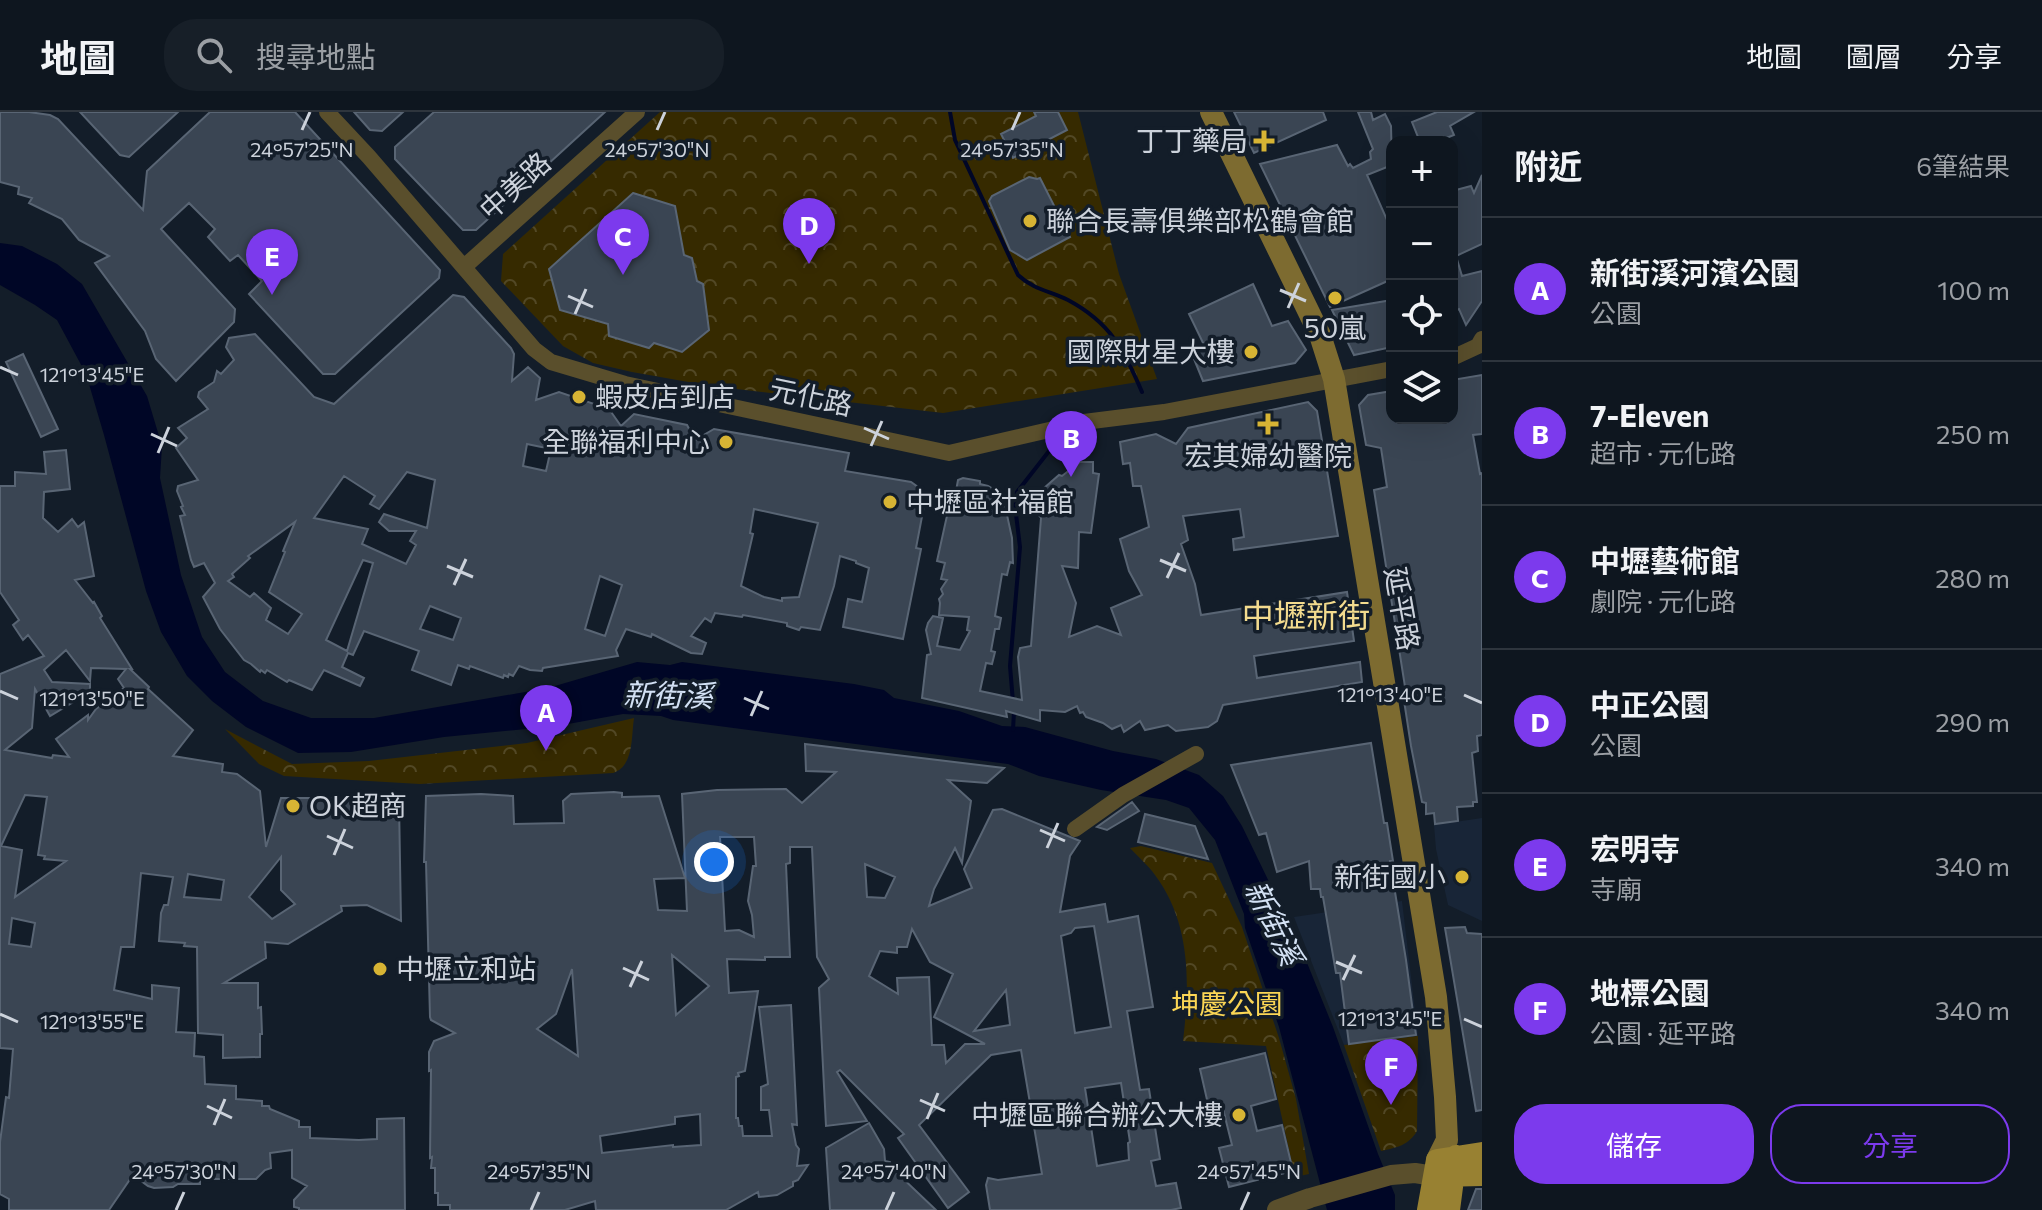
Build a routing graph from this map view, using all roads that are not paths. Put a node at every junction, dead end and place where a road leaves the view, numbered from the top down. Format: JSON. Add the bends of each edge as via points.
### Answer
{"nodes":[{"id":1,"x":327,"y":112,"type":"edge"},
{"id":2,"x":637,"y":112,"type":"edge"},
{"id":3,"x":1211,"y":112,"type":"edge"},
{"id":4,"x":464,"y":267,"type":"junction"},
{"id":5,"x":1482,"y":339,"type":"edge"},
{"id":6,"x":1458,"y":355,"type":"edge"},
{"id":7,"x":1386,"y":370,"type":"edge"},
{"id":8,"x":1334,"y":379,"type":"junction"},
{"id":9,"x":1196,"y":754,"type":"dead end"},
{"id":10,"x":1075,"y":829,"type":"dead end"},
{"id":11,"x":1482,"y":1153,"type":"edge"},
{"id":12,"x":1440,"y":1163,"type":"junction"},
{"id":13,"x":1482,"y":1175,"type":"edge"},
{"id":14,"x":1277,"y":1210,"type":"edge"},
{"id":15,"x":1428,"y":1210,"type":"edge"},
{"id":16,"x":1449,"y":1210,"type":"edge"}],
"edges":[{"from":1,"to":4,"type":"street","name":"元化路"},
{"from":2,"to":4,"type":"street","name":"中美路"},
{"from":3,"to":8,"type":"main road","name":"延平路","via":[[1320,335]]},
{"from":4,"to":8,"type":"street","name":"元化路","via":[[551,362],[625,384],[949,453],[1084,422]]},
{"from":5,"to":6,"type":"street"},
{"from":7,"to":8,"type":"street","name":"元化路"},
{"from":8,"to":12,"type":"main road","name":"延平路","via":[[1436,997],[1445,1097]]},
{"from":9,"to":10,"type":"street"},
{"from":11,"to":12,"type":"main road"},
{"from":12,"to":13,"type":"main road"},
{"from":12,"to":14,"type":"street"},
{"from":12,"to":15,"type":"main road","name":"延平路"},
{"from":12,"to":16,"type":"main road","name":"延平路"}]}
